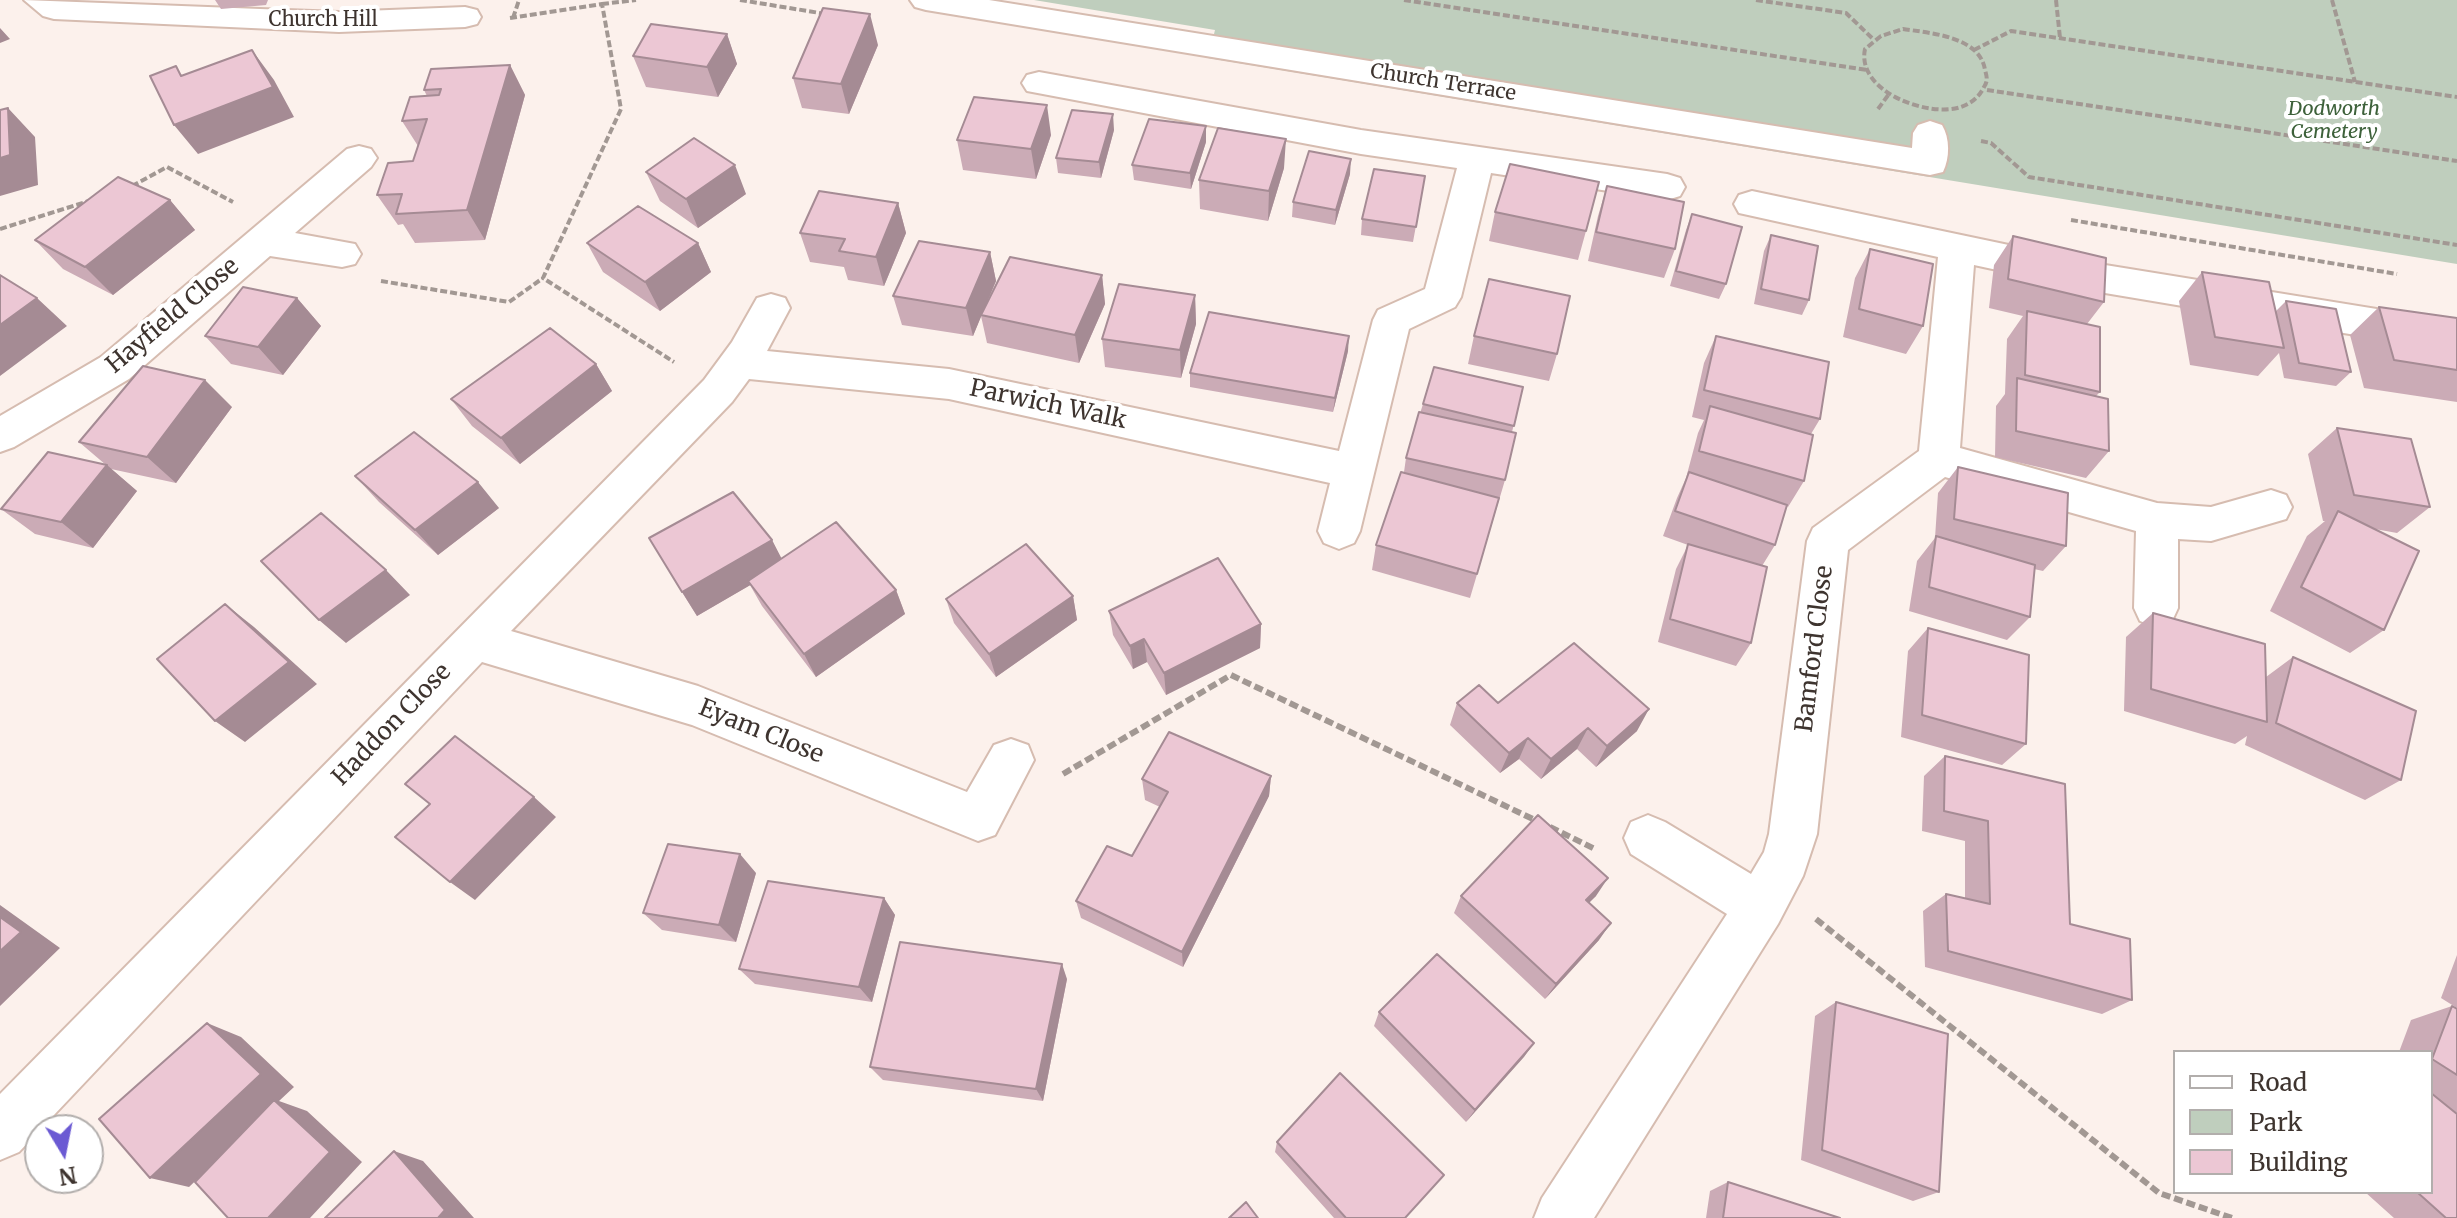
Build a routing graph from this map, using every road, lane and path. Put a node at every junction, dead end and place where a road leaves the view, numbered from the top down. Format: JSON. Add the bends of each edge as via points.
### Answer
{"nodes":[{"id":1,"x":40,"y":0,"type":"edge"},
{"id":2,"x":519,"y":0,"type":"edge"},
{"id":3,"x":636,"y":0,"type":"edge"},
{"id":4,"x":926,"y":0,"type":"edge"},
{"id":5,"x":1404,"y":0,"type":"edge"},
{"id":6,"x":1756,"y":0,"type":"edge"},
{"id":7,"x":2056,"y":0,"type":"edge"},
{"id":8,"x":2332,"y":0,"type":"edge"},
{"id":9,"x":602,"y":4,"type":"junction"},
{"id":10,"x":465,"y":17,"type":"joint"},
{"id":11,"x":512,"y":18,"type":"junction"},
{"id":12,"x":2060,"y":38,"type":"junction"},
{"id":13,"x":1873,"y":39,"type":"junction"},
{"id":14,"x":1974,"y":50,"type":"junction"},
{"id":15,"x":1867,"y":70,"type":"junction"},
{"id":16,"x":2355,"y":82,"type":"junction"},
{"id":17,"x":1039,"y":83,"type":"dead end"},
{"id":18,"x":1987,"y":90,"type":"junction"},
{"id":19,"x":2457,"y":97,"type":"edge"},
{"id":20,"x":1930,"y":133,"type":"dead end"},
{"id":21,"x":359,"y":158,"type":"dead end"},
{"id":22,"x":1477,"y":160,"type":"junction"},
{"id":23,"x":2457,"y":161,"type":"edge"},
{"id":24,"x":131,"y":187,"type":"edge"},
{"id":25,"x":1667,"y":187,"type":"dead end"},
{"id":26,"x":91,"y":201,"type":"edge"},
{"id":27,"x":1752,"y":204,"type":"dead end"},
{"id":28,"x":0,"y":229,"type":"edge"},
{"id":29,"x":271,"y":234,"type":"junction"},
{"id":30,"x":1957,"y":247,"type":"junction"},
{"id":31,"x":342,"y":254,"type":"joint"},
{"id":32,"x":543,"y":278,"type":"junction"},
{"id":33,"x":771,"y":308,"type":"dead end"},
{"id":34,"x":2457,"y":337,"type":"edge"},
{"id":35,"x":729,"y":377,"type":"junction"},
{"id":36,"x":0,"y":436,"type":"edge"},
{"id":37,"x":1939,"y":459,"type":"junction"},
{"id":38,"x":1353,"y":471,"type":"junction"},
{"id":39,"x":2271,"y":507,"type":"dead end"},
{"id":40,"x":2157,"y":520,"type":"junction"},
{"id":41,"x":1339,"y":531,"type":"dead end"},
{"id":42,"x":2156,"y":608,"type":"dead end"},
{"id":43,"x":474,"y":640,"type":"junction"},
{"id":44,"x":1011,"y":760,"type":"joint"},
{"id":45,"x":1648,"y":838,"type":"joint"},
{"id":46,"x":1766,"y":896,"type":"junction"},
{"id":47,"x":0,"y":1133,"type":"edge"},
{"id":48,"x":1562,"y":1218,"type":"edge"},
{"id":49,"x":2232,"y":1218,"type":"edge"}],
"edges":[{"from":1,"to":10,"type":"street","name":"Church Hill","via":[[54,9],[339,22]]},
{"from":2,"to":11,"type":"path"},
{"from":3,"to":9,"type":"path"},
{"from":4,"to":20,"type":"street","name":"Church Terrace","via":[[1930,163]]},
{"from":5,"to":15,"type":"path"},
{"from":6,"to":13,"type":"path","via":[[1846,13]]},
{"from":7,"to":12,"type":"path"},
{"from":8,"to":16,"type":"path"},
{"from":9,"to":11,"type":"path"},
{"from":9,"to":32,"type":"path","via":[[621,109]]},
{"from":10,"to":11,"type":"path"},
{"from":12,"to":14,"type":"path","via":[[2011,31]]},
{"from":12,"to":16,"type":"path"},
{"from":13,"to":14,"type":"path","via":[[1922,29]]},
{"from":13,"to":15,"type":"path","via":[[1866,48]]},
{"from":14,"to":18,"type":"path","via":[[1990,77]]},
{"from":15,"to":18,"type":"path","via":[[1889,94],[1926,107],[1964,106]]},
{"from":16,"to":19,"type":"path"},
{"from":17,"to":22,"type":"street"},
{"from":18,"to":23,"type":"path"},
{"from":21,"to":29,"type":"street","name":"Hayfield Close"},
{"from":22,"to":25,"type":"street"},
{"from":22,"to":38,"type":"street","via":[[1442,297],[1392,320]]},
{"from":24,"to":29,"type":"path","via":[[167,167]]},
{"from":26,"to":28,"type":"path"},
{"from":27,"to":30,"type":"street"},
{"from":29,"to":31,"type":"street","name":"Hayfield Close"},
{"from":29,"to":36,"type":"street","name":"Hayfield Close","via":[[115,368]]},
{"from":30,"to":34,"type":"street","via":[[2099,278]]},
{"from":30,"to":37,"type":"street"},
{"from":31,"to":32,"type":"path","via":[[355,277],[509,302]]},
{"from":32,"to":35,"type":"path"},
{"from":33,"to":35,"type":"street","name":"Haddon Close"},
{"from":35,"to":38,"type":"street","name":"Parwich Walk","via":[[949,384]]},
{"from":35,"to":43,"type":"street","name":"Haddon Close"},
{"from":37,"to":40,"type":"street"},
{"from":37,"to":46,"type":"street","name":"Bamford Close","via":[[1828,541],[1793,834]]},
{"from":38,"to":41,"type":"street"},
{"from":39,"to":40,"type":"street","via":[[2211,524]]},
{"from":40,"to":42,"type":"street"},
{"from":43,"to":44,"type":"street","name":"Eyam Close","via":[[698,706],[978,819]]},
{"from":43,"to":47,"type":"street","name":"Haddon Close"},
{"from":44,"to":45,"type":"path","via":[[1056,778],[1231,675],[1617,859],[1639,831]]},
{"from":45,"to":46,"type":"street"},
{"from":46,"to":48,"type":"street","name":"Bamford Close"},
{"from":46,"to":49,"type":"path","via":[[2159,1193]]}]}
